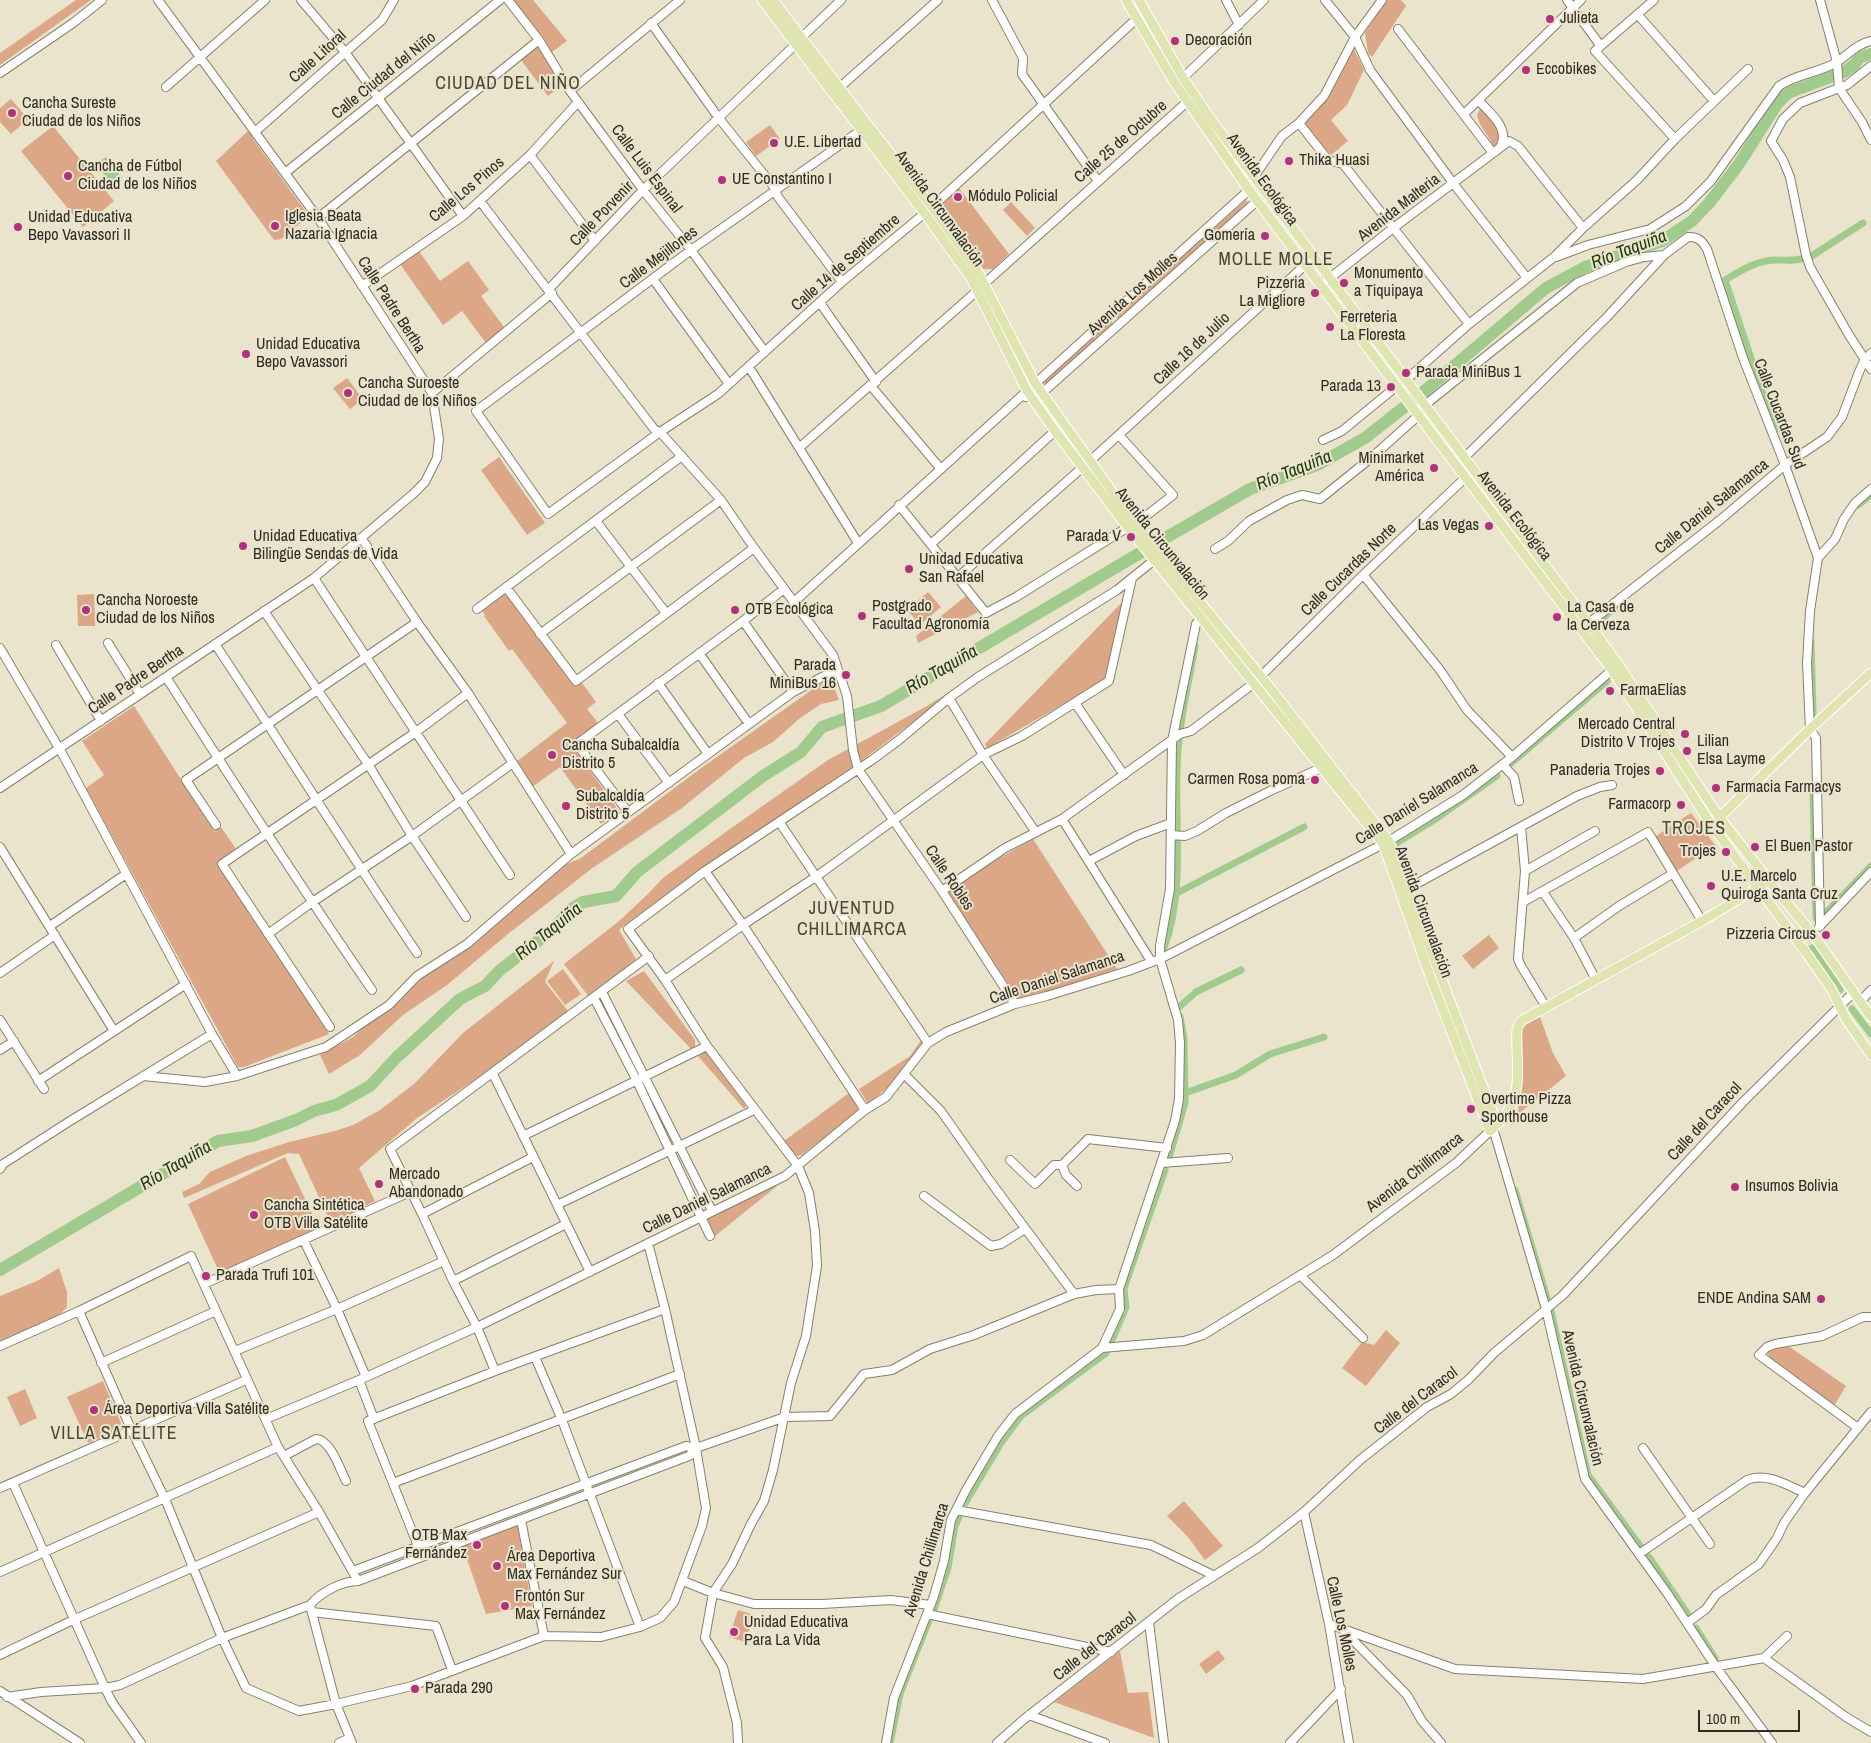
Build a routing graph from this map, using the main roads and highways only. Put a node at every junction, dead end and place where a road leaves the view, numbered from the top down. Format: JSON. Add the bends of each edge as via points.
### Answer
{"nodes":[{"id":1,"x":762,"y":0,"type":"edge"},
{"id":2,"x":773,"y":0,"type":"edge"},
{"id":3,"x":1126,"y":0,"type":"edge"},
{"id":4,"x":1138,"y":0,"type":"edge"},
{"id":5,"x":798,"y":41,"type":"junction"},
{"id":6,"x":929,"y":210,"type":"junction"},
{"id":7,"x":1450,"y":438,"type":"junction"},
{"id":8,"x":1440,"y":444,"type":"junction"},
{"id":9,"x":1087,"y":464,"type":"junction"},
{"id":10,"x":1142,"y":538,"type":"junction"},
{"id":11,"x":1156,"y":554,"type":"junction"},
{"id":12,"x":1592,"y":634,"type":"junction"},
{"id":13,"x":1871,"y":673,"type":"edge"},
{"id":14,"x":1719,"y":817,"type":"junction"},
{"id":15,"x":1386,"y":842,"type":"junction"},
{"id":16,"x":1769,"y":881,"type":"junction"},
{"id":17,"x":1758,"y":889,"type":"junction"},
{"id":18,"x":1871,"y":1017,"type":"edge"},
{"id":19,"x":1871,"y":1055,"type":"edge"},
{"id":20,"x":1493,"y":1128,"type":"junction"}],
"edges":[{"from":1,"to":5,"type":"main road","name":"Avenida Circunvalación"},
{"from":2,"to":5,"type":"main road","name":"Avenida Circunvalación"},
{"from":3,"to":8,"type":"main road","name":"Avenida Ecológica","via":[[1187,102],[1249,190]]},
{"from":4,"to":7,"type":"main road","name":"Avenida Ecológica","via":[[1183,78]]},
{"from":5,"to":6,"type":"main road","name":"Avenida Circunvalación","via":[[839,88]]},
{"from":5,"to":6,"type":"main road","name":"Avenida Circunvalación","via":[[861,130]]},
{"from":6,"to":9,"type":"main road","name":"Avenida Circunvalación","via":[[985,283],[1034,384]]},
{"from":6,"to":9,"type":"main road","name":"Avenida Circunvalación","via":[[972,278],[1026,395]]},
{"from":7,"to":8,"type":"main road"},
{"from":7,"to":12,"type":"main road","name":"Avenida Ecológica","via":[[1589,624]]},
{"from":8,"to":12,"type":"main road","name":"Avenida Ecológica"},
{"from":9,"to":10,"type":"main road","name":"Avenida Circunvalación","via":[[1128,514]]},
{"from":9,"to":10,"type":"main road","name":"Avenida Circunvalación","via":[[1128,528]]},
{"from":10,"to":11,"type":"main road","name":"Avenida Circunvalación"},
{"from":11,"to":15,"type":"main road","name":"Avenida Circunvalación","via":[[1261,676]]},
{"from":11,"to":15,"type":"main road","name":"Avenida Circunvalación","via":[[1201,617],[1321,768]]},
{"from":12,"to":14,"type":"main road","name":"Avenida Ecológica","via":[[1618,664]]},
{"from":12,"to":17,"type":"main road","name":"Avenida Ecológica","via":[[1710,822]]},
{"from":13,"to":14,"type":"main road"},
{"from":14,"to":16,"type":"main road","name":"Avenida Ecológica"},
{"from":15,"to":20,"type":"main road","name":"Avenida Circunvalación","via":[[1407,889]]},
{"from":15,"to":20,"type":"main road","name":"Avenida Circunvalación","via":[[1441,1013]]},
{"from":16,"to":17,"type":"main road","name":"Avenida Chillimarca"},
{"from":16,"to":18,"type":"main road","name":"Avenida Ecológica","via":[[1812,933]]},
{"from":17,"to":19,"type":"main road","name":"Avenida Ecológica","via":[[1832,990]]},
{"from":17,"to":20,"type":"main road","name":"Avenida Chillimarca","via":[[1521,1021],[1517,1029],[1515,1099],[1507,1114]]}]}
